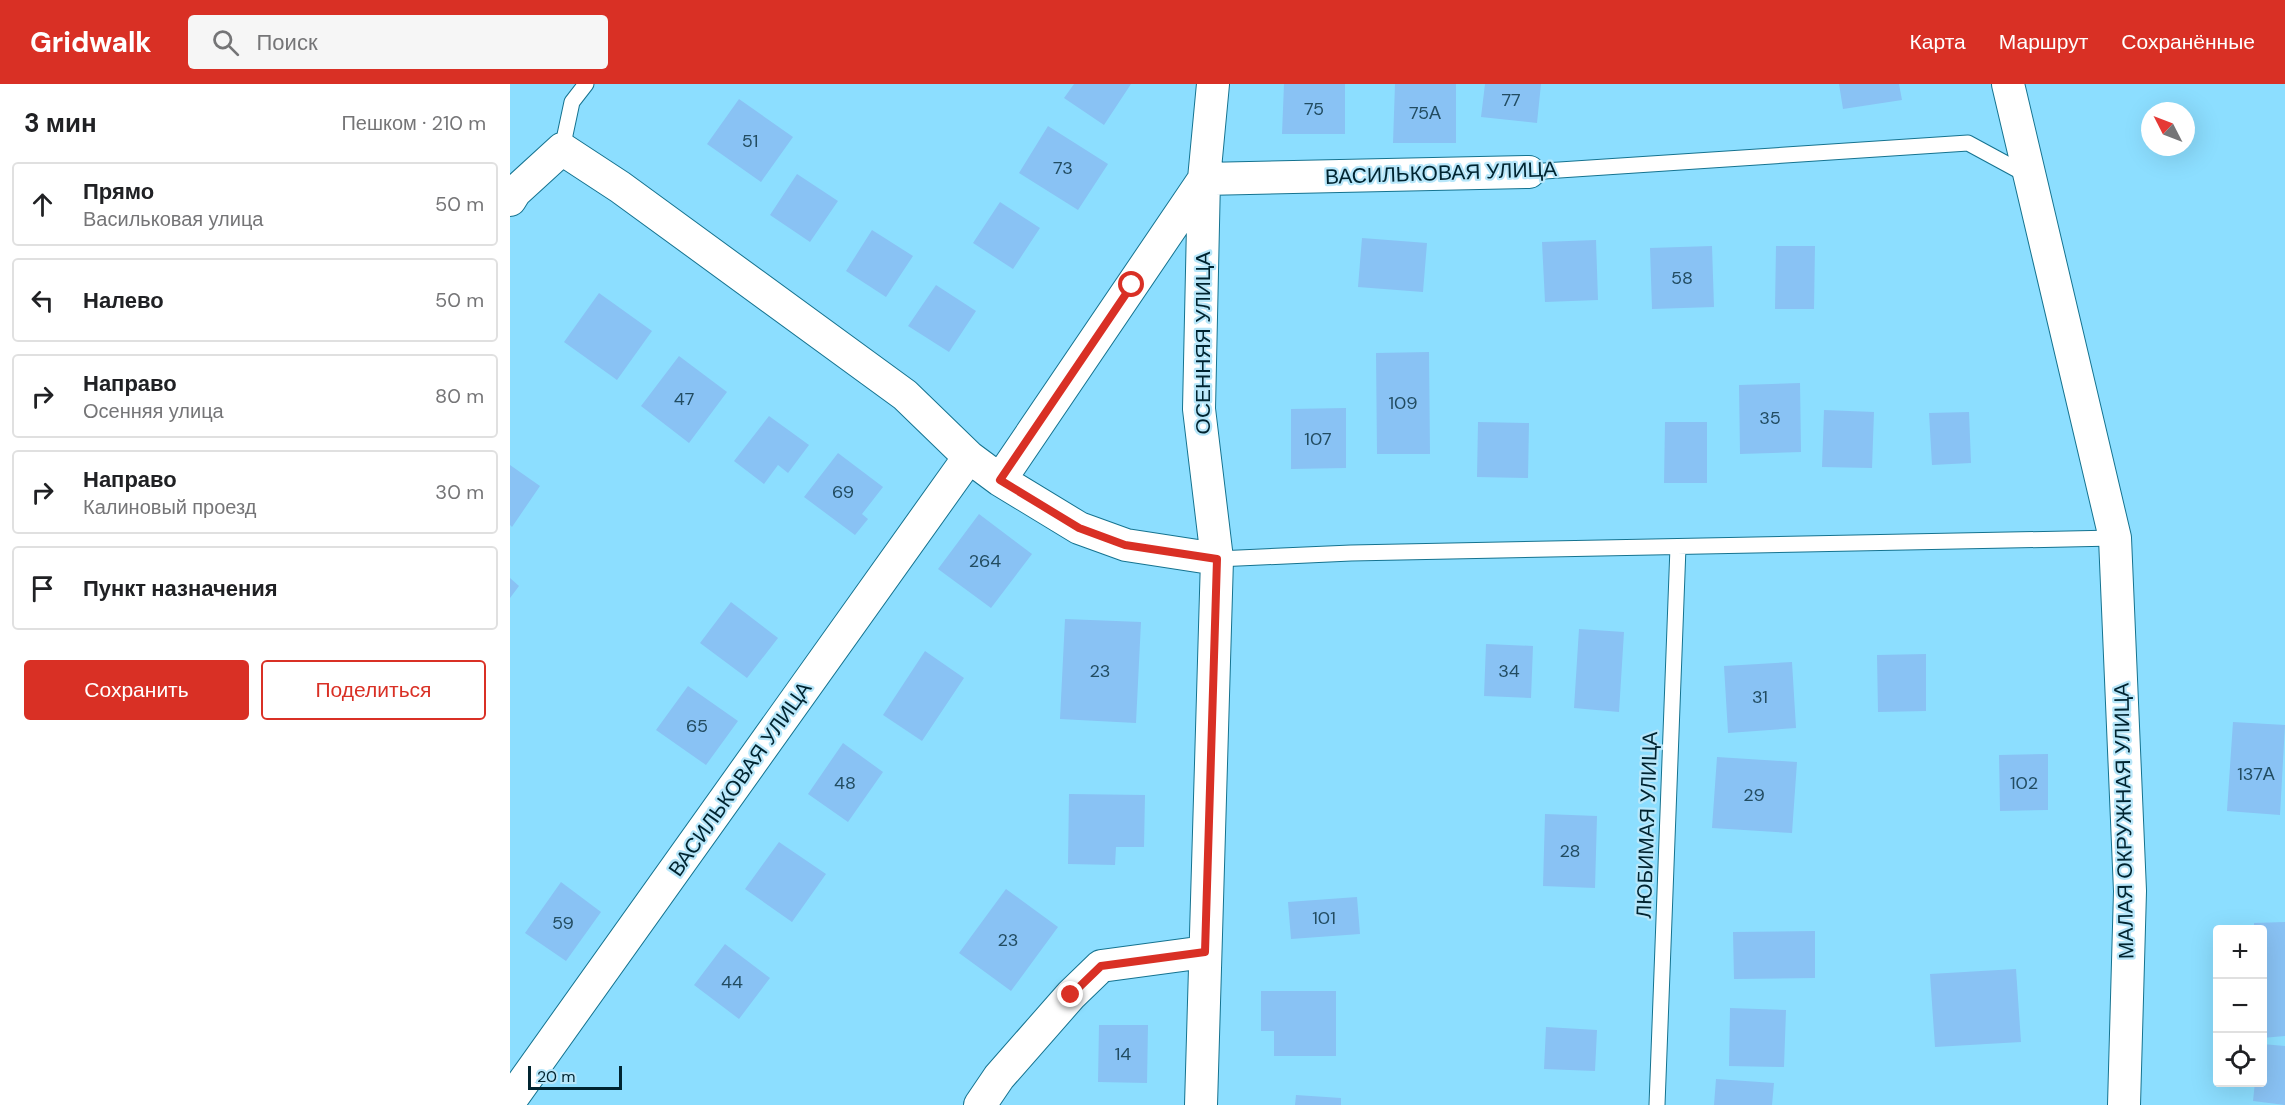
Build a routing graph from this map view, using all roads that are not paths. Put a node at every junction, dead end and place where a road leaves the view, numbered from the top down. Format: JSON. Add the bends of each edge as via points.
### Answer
{"nodes":[{"id":1,"x":586,"y":84,"type":"edge"},
{"id":2,"x":1213,"y":84,"type":"edge"},
{"id":3,"x":2008,"y":84,"type":"edge"},
{"id":4,"x":561,"y":149,"type":"junction"},
{"id":5,"x":1529,"y":172,"type":"joint"},
{"id":6,"x":2032,"y":177,"type":"junction"},
{"id":7,"x":1204,"y":179,"type":"junction"},
{"id":8,"x":510,"y":200,"type":"edge"},
{"id":9,"x":969,"y":457,"type":"junction"},
{"id":10,"x":1000,"y":480,"type":"junction"},
{"id":11,"x":2115,"y":538,"type":"junction"},
{"id":12,"x":1678,"y":547,"type":"junction"},
{"id":13,"x":1217,"y":559,"type":"junction"},
{"id":14,"x":1205,"y":952,"type":"junction"},
{"id":15,"x":510,"y":1101,"type":"edge"},
{"id":16,"x":980,"y":1105,"type":"edge"},
{"id":17,"x":1201,"y":1105,"type":"edge"},
{"id":18,"x":1657,"y":1105,"type":"edge"},
{"id":19,"x":2124,"y":1105,"type":"edge"}],
"edges":[{"from":1,"to":4,"type":"lane","via":[[572,102]]},
{"from":2,"to":7,"type":"street","name":"ОСЕННЯЯ УЛИЦА"},
{"from":3,"to":6,"type":"street","name":"МАЛАЯ ОКРУЖНАЯ УЛИЦА"},
{"from":4,"to":8,"type":"street"},
{"from":4,"to":9,"type":"street","via":[[620,187],[905,395]]},
{"from":5,"to":6,"type":"lane","name":"ВАСИЛЬКОВАЯ УЛИЦА","via":[[1968,143]]},
{"from":5,"to":7,"type":"street","name":"ВАСИЛЬКОВАЯ УЛИЦА"},
{"from":6,"to":11,"type":"street","name":"МАЛАЯ ОКРУЖНАЯ УЛИЦА"},
{"from":7,"to":10,"type":"street"},
{"from":7,"to":13,"type":"street","name":"ОСЕННЯЯ УЛИЦА","via":[[1199,409]]},
{"from":9,"to":10,"type":"street"},
{"from":9,"to":15,"type":"street","name":"ВАСИЛЬКОВАЯ УЛИЦА"},
{"from":10,"to":13,"type":"street","via":[[1079,528],[1125,545]]},
{"from":11,"to":12,"type":"lane"},
{"from":11,"to":19,"type":"street","name":"МАЛАЯ ОКРУЖНАЯ УЛИЦА","via":[[2130,891]]},
{"from":12,"to":13,"type":"lane"},
{"from":12,"to":18,"type":"lane","name":"ЛЮБИМАЯ УЛИЦА"},
{"from":13,"to":14,"type":"street","name":"ОСЕННЯЯ УЛИЦА"},
{"from":14,"to":16,"type":"street","via":[[1101,966],[999,1077]]},
{"from":14,"to":17,"type":"street","name":"ОСЕННЯЯ УЛИЦА"}]}
